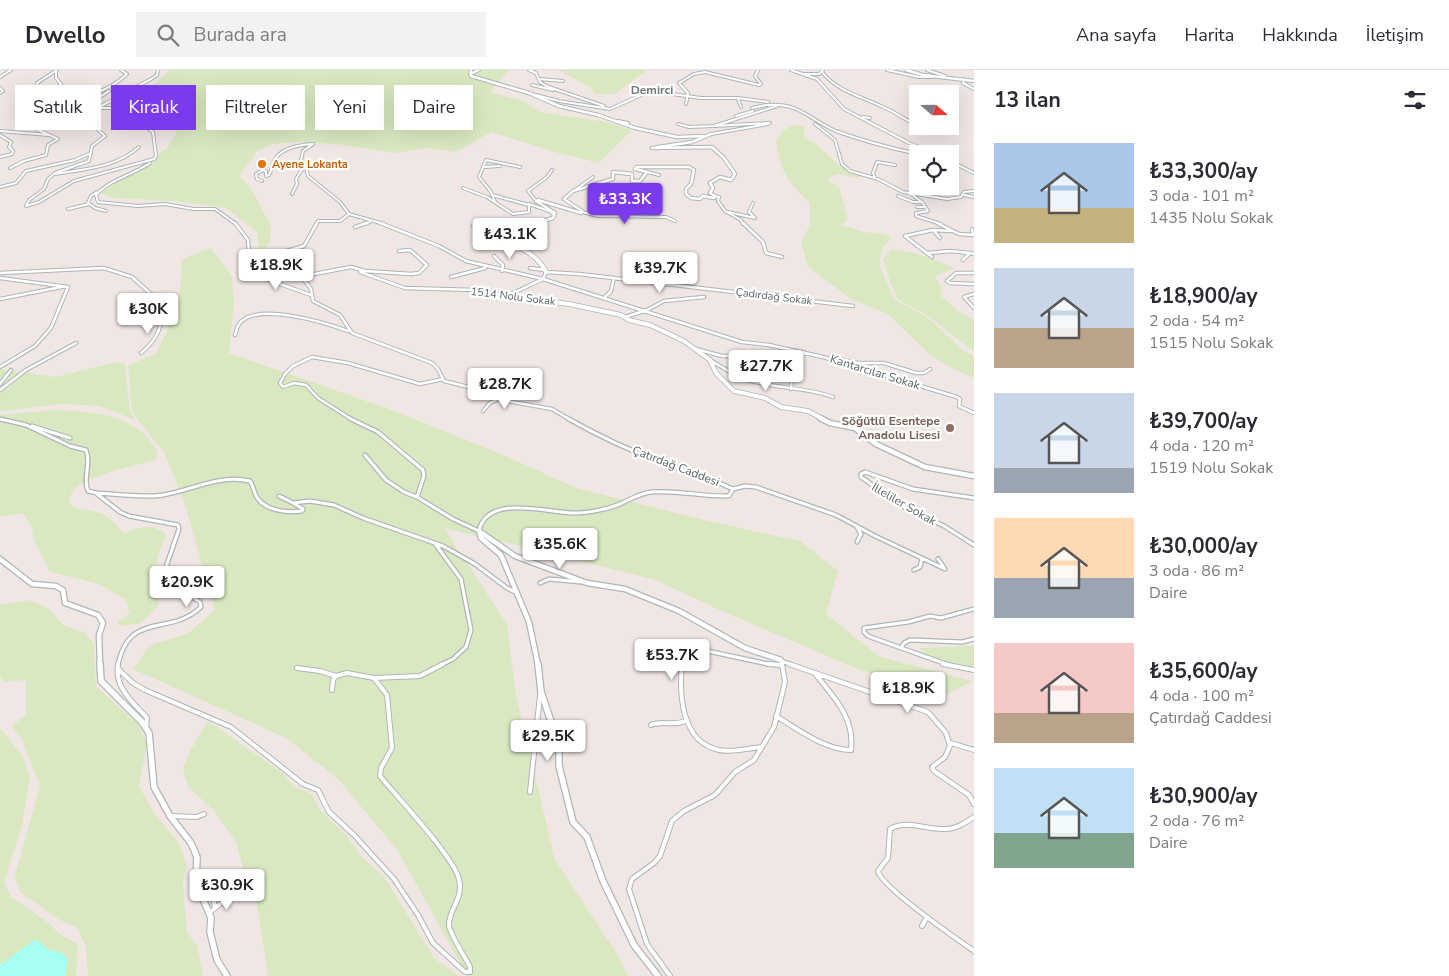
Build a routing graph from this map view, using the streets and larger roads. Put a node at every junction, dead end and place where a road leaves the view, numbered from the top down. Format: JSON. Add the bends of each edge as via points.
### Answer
{"nodes":[{"id":1,"x":11,"y":70,"type":"edge"},
{"id":2,"x":121,"y":70,"type":"edge"},
{"id":3,"x":158,"y":70,"type":"edge"},
{"id":4,"x":479,"y":70,"type":"edge"},
{"id":5,"x":528,"y":70,"type":"edge"},
{"id":6,"x":758,"y":70,"type":"edge"},
{"id":7,"x":791,"y":70,"type":"edge"},
{"id":8,"x":887,"y":70,"type":"edge"},
{"id":9,"x":906,"y":70,"type":"edge"},
{"id":10,"x":927,"y":70,"type":"edge"},
{"id":11,"x":56,"y":71,"type":"edge"},
{"id":12,"x":702,"y":71,"type":"edge"},
{"id":13,"x":822,"y":71,"type":"edge"},
{"id":14,"x":470,"y":72,"type":"edge"},
{"id":15,"x":945,"y":76,"type":"junction"},
{"id":16,"x":0,"y":78,"type":"edge"},
{"id":17,"x":539,"y":78,"type":"junction"},
{"id":18,"x":814,"y":78,"type":"junction"},
{"id":19,"x":964,"y":79,"type":"junction"},
{"id":20,"x":562,"y":81,"type":"dead end"},
{"id":21,"x":974,"y":81,"type":"edge"},
{"id":22,"x":38,"y":85,"type":"edge"},
{"id":23,"x":60,"y":85,"type":"edge"},
{"id":24,"x":141,"y":85,"type":"edge"},
{"id":25,"x":532,"y":85,"type":"dead end"},
{"id":26,"x":0,"y":88,"type":"edge"},
{"id":27,"x":109,"y":89,"type":"junction"},
{"id":28,"x":974,"y":89,"type":"edge"},
{"id":29,"x":558,"y":91,"type":"junction"},
{"id":30,"x":101,"y":92,"type":"edge"},
{"id":31,"x":0,"y":93,"type":"edge"},
{"id":32,"x":529,"y":93,"type":"junction"},
{"id":33,"x":688,"y":95,"type":"junction"},
{"id":34,"x":101,"y":98,"type":"edge"},
{"id":35,"x":738,"y":98,"type":"junction"},
{"id":36,"x":111,"y":101,"type":"edge"},
{"id":37,"x":686,"y":104,"type":"dead end"},
{"id":38,"x":766,"y":105,"type":"junction"},
{"id":39,"x":101,"y":106,"type":"joint"},
{"id":40,"x":796,"y":106,"type":"junction"},
{"id":41,"x":741,"y":107,"type":"dead end"},
{"id":42,"x":616,"y":108,"type":"junction"},
{"id":43,"x":752,"y":108,"type":"dead end"},
{"id":44,"x":764,"y":109,"type":"junction"},
{"id":45,"x":855,"y":115,"type":"junction"},
{"id":46,"x":736,"y":116,"type":"dead end"},
{"id":47,"x":870,"y":118,"type":"dead end"},
{"id":48,"x":812,"y":119,"type":"junction"},
{"id":49,"x":612,"y":120,"type":"junction"},
{"id":50,"x":909,"y":121,"type":"edge"},
{"id":51,"x":628,"y":123,"type":"dead end"},
{"id":52,"x":678,"y":124,"type":"dead end"},
{"id":53,"x":714,"y":126,"type":"junction"},
{"id":54,"x":39,"y":130,"type":"edge"},
{"id":55,"x":100,"y":130,"type":"edge"},
{"id":56,"x":0,"y":132,"type":"edge"},
{"id":57,"x":10,"y":134,"type":"dead end"},
{"id":58,"x":711,"y":134,"type":"junction"},
{"id":59,"x":50,"y":135,"type":"junction"},
{"id":60,"x":914,"y":145,"type":"edge"},
{"id":61,"x":139,"y":147,"type":"dead end"},
{"id":62,"x":909,"y":152,"type":"edge"},
{"id":63,"x":91,"y":153,"type":"junction"},
{"id":64,"x":156,"y":156,"type":"junction"},
{"id":65,"x":0,"y":157,"type":"edge"},
{"id":66,"x":895,"y":165,"type":"dead end"},
{"id":67,"x":304,"y":166,"type":"junction"},
{"id":68,"x":500,"y":166,"type":"dead end"},
{"id":69,"x":484,"y":167,"type":"junction"},
{"id":70,"x":520,"y":167,"type":"dead end"},
{"id":71,"x":959,"y":167,"type":"edge"},
{"id":72,"x":10,"y":168,"type":"dead end"},
{"id":73,"x":552,"y":170,"type":"dead end"},
{"id":74,"x":643,"y":171,"type":"junction"},
{"id":75,"x":974,"y":173,"type":"edge"},
{"id":76,"x":52,"y":175,"type":"junction"},
{"id":77,"x":658,"y":175,"type":"dead end"},
{"id":78,"x":594,"y":177,"type":"dead end"},
{"id":79,"x":875,"y":178,"type":"junction"},
{"id":80,"x":262,"y":181,"type":"dead end"},
{"id":81,"x":0,"y":187,"type":"edge"},
{"id":82,"x":464,"y":188,"type":"dead end"},
{"id":83,"x":573,"y":191,"type":"junction"},
{"id":84,"x":898,"y":191,"type":"junction"},
{"id":85,"x":974,"y":191,"type":"edge"},
{"id":86,"x":98,"y":192,"type":"junction"},
{"id":87,"x":893,"y":192,"type":"dead end"},
{"id":88,"x":55,"y":193,"type":"junction"},
{"id":89,"x":292,"y":194,"type":"dead end"},
{"id":90,"x":909,"y":194,"type":"edge"},
{"id":91,"x":912,"y":195,"type":"edge"},
{"id":92,"x":918,"y":195,"type":"edge"},
{"id":93,"x":964,"y":195,"type":"junction"},
{"id":94,"x":492,"y":196,"type":"junction"},
{"id":95,"x":715,"y":196,"type":"junction"},
{"id":96,"x":898,"y":196,"type":"dead end"},
{"id":97,"x":974,"y":196,"type":"edge"},
{"id":98,"x":52,"y":198,"type":"dead end"},
{"id":99,"x":536,"y":201,"type":"junction"},
{"id":100,"x":922,"y":202,"type":"junction"},
{"id":101,"x":753,"y":203,"type":"dead end"},
{"id":102,"x":89,"y":204,"type":"junction"},
{"id":103,"x":497,"y":204,"type":"junction"},
{"id":104,"x":529,"y":205,"type":"junction"},
{"id":105,"x":926,"y":207,"type":"junction"},
{"id":106,"x":541,"y":208,"type":"junction"},
{"id":107,"x":917,"y":208,"type":"dead end"},
{"id":108,"x":68,"y":210,"type":"dead end"},
{"id":109,"x":106,"y":211,"type":"dead end"},
{"id":110,"x":725,"y":211,"type":"junction"},
{"id":111,"x":582,"y":212,"type":"junction"},
{"id":112,"x":349,"y":214,"type":"junction"},
{"id":113,"x":543,"y":214,"type":"dead end"},
{"id":114,"x":555,"y":216,"type":"junction"},
{"id":115,"x":675,"y":221,"type":"dead end"},
{"id":116,"x":370,"y":222,"type":"dead end"},
{"id":117,"x":355,"y":227,"type":"dead end"},
{"id":118,"x":972,"y":229,"type":"dead end"},
{"id":119,"x":933,"y":230,"type":"junction"},
{"id":120,"x":956,"y":232,"type":"junction"},
{"id":121,"x":974,"y":235,"type":"edge"},
{"id":122,"x":940,"y":238,"type":"dead end"},
{"id":123,"x":399,"y":251,"type":"dead end"},
{"id":124,"x":970,"y":253,"type":"junction"},
{"id":125,"x":927,"y":254,"type":"junction"},
{"id":126,"x":974,"y":254,"type":"edge"},
{"id":127,"x":494,"y":256,"type":"dead end"},
{"id":128,"x":932,"y":256,"type":"dead end"},
{"id":129,"x":782,"y":257,"type":"dead end"},
{"id":130,"x":964,"y":260,"type":"dead end"},
{"id":131,"x":356,"y":268,"type":"junction"},
{"id":132,"x":486,"y":268,"type":"junction"},
{"id":133,"x":530,"y":268,"type":"dead end"},
{"id":134,"x":261,"y":270,"type":"junction"},
{"id":135,"x":582,"y":270,"type":"dead end"},
{"id":136,"x":502,"y":271,"type":"junction"},
{"id":137,"x":546,"y":271,"type":"junction"},
{"id":138,"x":604,"y":272,"type":"dead end"},
{"id":139,"x":0,"y":273,"type":"edge"},
{"id":140,"x":974,"y":273,"type":"edge"},
{"id":141,"x":579,"y":274,"type":"junction"},
{"id":142,"x":600,"y":276,"type":"junction"},
{"id":143,"x":451,"y":277,"type":"dead end"},
{"id":144,"x":0,"y":278,"type":"edge"},
{"id":145,"x":614,"y":278,"type":"junction"},
{"id":146,"x":543,"y":279,"type":"junction"},
{"id":147,"x":974,"y":284,"type":"edge"},
{"id":148,"x":65,"y":286,"type":"junction"},
{"id":149,"x":592,"y":289,"type":"dead end"},
{"id":150,"x":587,"y":292,"type":"junction"},
{"id":151,"x":974,"y":294,"type":"edge"},
{"id":152,"x":311,"y":295,"type":"junction"},
{"id":153,"x":507,"y":296,"type":"junction"},
{"id":154,"x":604,"y":297,"type":"junction"},
{"id":155,"x":704,"y":297,"type":"dead end"},
{"id":156,"x":0,"y":299,"type":"edge"},
{"id":157,"x":853,"y":306,"type":"dead end"},
{"id":158,"x":974,"y":308,"type":"edge"},
{"id":159,"x":647,"y":310,"type":"junction"},
{"id":160,"x":625,"y":317,"type":"junction"},
{"id":161,"x":349,"y":331,"type":"junction"},
{"id":162,"x":235,"y":335,"type":"dead end"},
{"id":163,"x":76,"y":343,"type":"dead end"},
{"id":164,"x":695,"y":349,"type":"junction"},
{"id":165,"x":804,"y":352,"type":"junction"},
{"id":166,"x":141,"y":353,"type":"dead end"},
{"id":167,"x":737,"y":356,"type":"dead end"},
{"id":168,"x":827,"y":358,"type":"junction"},
{"id":169,"x":710,"y":360,"type":"junction"},
{"id":170,"x":0,"y":366,"type":"edge"},
{"id":171,"x":930,"y":369,"type":"dead end"},
{"id":172,"x":11,"y":370,"type":"dead end"},
{"id":173,"x":477,"y":374,"type":"dead end"},
{"id":174,"x":443,"y":379,"type":"junction"},
{"id":175,"x":0,"y":384,"type":"edge"},
{"id":176,"x":476,"y":388,"type":"junction"},
{"id":177,"x":791,"y":389,"type":"junction"},
{"id":178,"x":0,"y":390,"type":"edge"},
{"id":179,"x":833,"y":397,"type":"dead end"},
{"id":180,"x":500,"y":398,"type":"junction"},
{"id":181,"x":483,"y":411,"type":"dead end"},
{"id":182,"x":974,"y":413,"type":"edge"},
{"id":183,"x":0,"y":419,"type":"edge"},
{"id":184,"x":26,"y":425,"type":"junction"},
{"id":185,"x":70,"y":438,"type":"dead end"},
{"id":186,"x":365,"y":455,"type":"dead end"},
{"id":187,"x":974,"y":476,"type":"edge"},
{"id":188,"x":733,"y":489,"type":"junction"},
{"id":189,"x":97,"y":493,"type":"junction"},
{"id":190,"x":279,"y":496,"type":"dead end"},
{"id":191,"x":417,"y":497,"type":"junction"},
{"id":192,"x":974,"y":498,"type":"edge"},
{"id":193,"x":293,"y":503,"type":"junction"},
{"id":194,"x":857,"y":527,"type":"junction"},
{"id":195,"x":479,"y":531,"type":"junction"},
{"id":196,"x":857,"y":542,"type":"dead end"},
{"id":197,"x":436,"y":545,"type":"junction"},
{"id":198,"x":974,"y":545,"type":"edge"},
{"id":199,"x":922,"y":558,"type":"junction"},
{"id":200,"x":0,"y":559,"type":"edge"},
{"id":201,"x":938,"y":560,"type":"dead end"},
{"id":202,"x":914,"y":570,"type":"dead end"},
{"id":203,"x":540,"y":583,"type":"dead end"},
{"id":204,"x":587,"y":583,"type":"junction"},
{"id":205,"x":518,"y":593,"type":"junction"},
{"id":206,"x":974,"y":608,"type":"edge"},
{"id":207,"x":974,"y":639,"type":"edge"},
{"id":208,"x":901,"y":648,"type":"junction"},
{"id":209,"x":782,"y":663,"type":"junction"},
{"id":210,"x":118,"y":668,"type":"junction"},
{"id":211,"x":297,"y":668,"type":"dead end"},
{"id":212,"x":974,"y":670,"type":"edge"},
{"id":213,"x":815,"y":674,"type":"junction"},
{"id":214,"x":336,"y":676,"type":"junction"},
{"id":215,"x":374,"y":678,"type":"junction"},
{"id":216,"x":332,"y":690,"type":"dead end"},
{"id":217,"x":541,"y":692,"type":"junction"},
{"id":218,"x":776,"y":716,"type":"junction"},
{"id":219,"x":687,"y":720,"type":"junction"},
{"id":220,"x":651,"y":725,"type":"dead end"},
{"id":221,"x":146,"y":728,"type":"junction"},
{"id":222,"x":951,"y":743,"type":"junction"},
{"id":223,"x":763,"y":747,"type":"junction"},
{"id":224,"x":974,"y":750,"type":"edge"},
{"id":225,"x":530,"y":792,"type":"dead end"},
{"id":226,"x":974,"y":804,"type":"edge"},
{"id":227,"x":204,"y":814,"type":"dead end"},
{"id":228,"x":170,"y":816,"type":"junction"},
{"id":229,"x":974,"y":817,"type":"edge"},
{"id":230,"x":212,"y":889,"type":"dead end"},
{"id":231,"x":234,"y":893,"type":"dead end"},
{"id":232,"x":215,"y":908,"type":"junction"},
{"id":233,"x":209,"y":913,"type":"junction"},
{"id":234,"x":927,"y":917,"type":"junction"},
{"id":235,"x":922,"y":926,"type":"dead end"},
{"id":236,"x":974,"y":951,"type":"edge"},
{"id":237,"x":227,"y":976,"type":"edge"},
{"id":238,"x":658,"y":976,"type":"edge"},
{"id":239,"x":670,"y":976,"type":"edge"}],
"edges":[{"from":1,"to":16,"type":"street"},
{"from":2,"to":27,"type":"street","via":[[127,74]]},
{"from":3,"to":24,"type":"street","via":[[156,76]]},
{"from":4,"to":14,"type":"street"},
{"from":5,"to":17,"type":"street"},
{"from":6,"to":12,"type":"street","via":[[754,76],[759,85]]},
{"from":7,"to":18,"type":"street"},
{"from":8,"to":15,"type":"street","via":[[919,77]]},
{"from":9,"to":15,"type":"street"},
{"from":10,"to":15,"type":"street"},
{"from":11,"to":22,"type":"street"},
{"from":11,"to":23,"type":"street"},
{"from":12,"to":33,"type":"street","via":[[679,83]]},
{"from":13,"to":18,"type":"street","via":[[817,75],[804,74]]},
{"from":13,"to":50,"type":"street","via":[[828,81],[840,88]]},
{"from":14,"to":32,"type":"street","via":[[495,84]]},
{"from":15,"to":19,"type":"street"},
{"from":17,"to":20,"type":"street"},
{"from":17,"to":29,"type":"street"},
{"from":18,"to":45,"type":"street","via":[[841,107]]},
{"from":19,"to":21,"type":"street"},
{"from":19,"to":28,"type":"street","via":[[963,83]]},
{"from":25,"to":29,"type":"street"},
{"from":26,"to":31,"type":"street","via":[[3,91]]},
{"from":27,"to":30,"type":"street"},
{"from":27,"to":34,"type":"street"},
{"from":29,"to":42,"type":"street"},
{"from":32,"to":42,"type":"street"},
{"from":32,"to":49,"type":"street","via":[[559,106]]},
{"from":33,"to":35,"type":"street"},
{"from":33,"to":37,"type":"street"},
{"from":33,"to":42,"type":"street","via":[[647,90]]},
{"from":35,"to":40,"type":"street"},
{"from":35,"to":41,"type":"street"},
{"from":36,"to":39,"type":"street"},
{"from":38,"to":40,"type":"street"},
{"from":38,"to":43,"type":"street"},
{"from":38,"to":44,"type":"street","via":[[777,106]]},
{"from":39,"to":64,"type":"street","via":[[134,113],[136,120],[153,132]]},
{"from":40,"to":48,"type":"street"},
{"from":44,"to":46,"type":"street"},
{"from":44,"to":53,"type":"street"},
{"from":45,"to":47,"type":"street"},
{"from":45,"to":60,"type":"street"},
{"from":48,"to":62,"type":"street","via":[[838,132]]},
{"from":48,"to":79,"type":"street","via":[[835,140],[838,156],[845,168]]},
{"from":49,"to":51,"type":"street"},
{"from":49,"to":58,"type":"street","via":[[676,137]]},
{"from":52,"to":53,"type":"street"},
{"from":53,"to":58,"type":"street","via":[[770,123]]},
{"from":54,"to":59,"type":"street"},
{"from":55,"to":63,"type":"street","via":[[105,136],[92,146]]},
{"from":56,"to":57,"type":"street"},
{"from":56,"to":59,"type":"street"},
{"from":56,"to":65,"type":"street","via":[[11,142],[9,147],[13,151]]},
{"from":58,"to":95,"type":"street","via":[[692,142],[652,148],[714,148],[735,174],[731,180],[720,177],[710,183],[713,188],[710,193]]},
{"from":59,"to":72,"type":"street","via":[[58,139],[48,145],[46,155]]},
{"from":61,"to":76,"type":"street","via":[[112,164]]},
{"from":63,"to":76,"type":"street","via":[[87,162]]},
{"from":63,"to":81,"type":"street","via":[[26,171],[16,183]]},
{"from":64,"to":86,"type":"street","via":[[139,171]]},
{"from":64,"to":88,"type":"street","via":[[134,167],[75,181]]},
{"from":66,"to":79,"type":"street","via":[[877,162]]},
{"from":67,"to":80,"type":"street","via":[[301,160],[303,152],[313,144],[293,147],[280,154],[269,175],[266,176],[265,170],[256,174]]},
{"from":67,"to":89,"type":"street"},
{"from":67,"to":112,"type":"street","via":[[308,176],[340,202]]},
{"from":68,"to":69,"type":"street"},
{"from":69,"to":70,"type":"street","via":[[488,160]]},
{"from":69,"to":94,"type":"street","via":[[479,176]]},
{"from":71,"to":75,"type":"street"},
{"from":73,"to":99,"type":"street","via":[[528,191]]},
{"from":74,"to":77,"type":"street"},
{"from":74,"to":83,"type":"street","via":[[647,174],[640,181],[632,181],[632,174],[613,172],[613,179]]},
{"from":74,"to":95,"type":"street","via":[[634,168],[689,166],[694,170],[686,194],[695,199]]},
{"from":76,"to":88,"type":"street","via":[[44,189],[25,205],[30,206]]},
{"from":78,"to":83,"type":"street"},
{"from":79,"to":84,"type":"street"},
{"from":82,"to":103,"type":"street"},
{"from":83,"to":111,"type":"street","via":[[564,201]]},
{"from":84,"to":87,"type":"street"},
{"from":84,"to":90,"type":"street"},
{"from":85,"to":93,"type":"street","via":[[964,192]]},
{"from":86,"to":102,"type":"street","via":[[90,198]]},
{"from":86,"to":134,"type":"street","via":[[96,198],[101,204],[165,204],[216,209],[243,233],[248,240],[249,252]]},
{"from":88,"to":98,"type":"street"},
{"from":91,"to":100,"type":"street"},
{"from":92,"to":93,"type":"street","via":[[947,199]]},
{"from":93,"to":97,"type":"street"},
{"from":94,"to":103,"type":"street"},
{"from":94,"to":104,"type":"street"},
{"from":95,"to":110,"type":"street"},
{"from":96,"to":100,"type":"street"},
{"from":99,"to":111,"type":"street"},
{"from":99,"to":114,"type":"street","via":[[552,209]]},
{"from":100,"to":105,"type":"street"},
{"from":101,"to":110,"type":"street","via":[[748,212],[756,218]]},
{"from":102,"to":108,"type":"street"},
{"from":102,"to":109,"type":"street"},
{"from":103,"to":104,"type":"street","via":[[506,213],[519,215],[529,212]]},
{"from":104,"to":106,"type":"street"},
{"from":105,"to":107,"type":"street"},
{"from":105,"to":120,"type":"street","via":[[928,211],[916,213],[916,216]]},
{"from":106,"to":113,"type":"street"},
{"from":106,"to":114,"type":"street"},
{"from":110,"to":129,"type":"street","via":[[743,222],[763,242],[766,253]]},
{"from":111,"to":115,"type":"street"},
{"from":112,"to":132,"type":"street","via":[[396,228]]},
{"from":112,"to":134,"type":"street","via":[[340,221],[318,222],[304,246],[270,256],[262,262]]},
{"from":114,"to":137,"type":"street","via":[[540,222],[474,226],[526,252],[541,262]]},
{"from":116,"to":117,"type":"street"},
{"from":118,"to":121,"type":"street"},
{"from":119,"to":120,"type":"street"},
{"from":119,"to":122,"type":"street"},
{"from":119,"to":125,"type":"street","via":[[905,236]]},
{"from":120,"to":121,"type":"street"},
{"from":123,"to":131,"type":"street","via":[[410,250],[427,265],[419,273],[411,274]]},
{"from":124,"to":125,"type":"street"},
{"from":124,"to":126,"type":"street"},
{"from":124,"to":130,"type":"street"},
{"from":125,"to":128,"type":"street"},
{"from":127,"to":136,"type":"street","via":[[502,264]]},
{"from":131,"to":152,"type":"street","via":[[309,275],[305,281]]},
{"from":131,"to":153,"type":"street","name":"1514 Nolu Sokak","via":[[401,287],[476,290]]},
{"from":132,"to":136,"type":"street","name":"Kantarcılar Sokak"},
{"from":132,"to":143,"type":"street"},
{"from":133,"to":137,"type":"street","name":"Çadırdağ Sokak"},
{"from":134,"to":152,"type":"street","via":[[266,279]]},
{"from":135,"to":141,"type":"street"},
{"from":136,"to":146,"type":"street","name":"Kantarcılar Sokak"},
{"from":137,"to":141,"type":"street","name":"Çadırdağ Sokak"},
{"from":137,"to":146,"type":"street"},
{"from":138,"to":142,"type":"street"},
{"from":139,"to":166,"type":"street","via":[[101,267],[125,273],[162,304],[162,325],[152,344]]},
{"from":140,"to":147,"type":"street","via":[[956,273],[947,281]]},
{"from":141,"to":142,"type":"street","name":"Çadırdağ Sokak"},
{"from":142,"to":145,"type":"street","name":"Çadırdağ Sokak"},
{"from":144,"to":148,"type":"street"},
{"from":145,"to":154,"type":"street","via":[[611,291]]},
{"from":145,"to":157,"type":"street","name":"Çadırdağ Sokak"},
{"from":146,"to":150,"type":"street","name":"Kantarcılar Sokak"},
{"from":146,"to":153,"type":"street"},
{"from":148,"to":156,"type":"street"},
{"from":148,"to":170,"type":"street","via":[[67,288],[51,328],[34,346]]},
{"from":149,"to":150,"type":"street"},
{"from":150,"to":154,"type":"street","name":"Kantarcılar Sokak"},
{"from":151,"to":158,"type":"street","via":[[964,296]]},
{"from":152,"to":161,"type":"street","via":[[313,301],[340,315]]},
{"from":153,"to":160,"type":"street","name":"1514 Nolu Sokak","via":[[555,301]]},
{"from":154,"to":159,"type":"street","name":"Kantarcılar Sokak"},
{"from":155,"to":159,"type":"street","via":[[668,300]]},
{"from":159,"to":160,"type":"street"},
{"from":159,"to":165,"type":"street","name":"Kantarcılar Sokak","via":[[742,342]]},
{"from":160,"to":164,"type":"street","name":"1514 Nolu Sokak","via":[[669,333]]},
{"from":161,"to":162,"type":"street","via":[[306,318],[275,314],[246,319],[237,327]]},
{"from":161,"to":174,"type":"street","via":[[432,363]]},
{"from":163,"to":178,"type":"street","via":[[48,356]]},
{"from":164,"to":167,"type":"street"},
{"from":164,"to":169,"type":"street","name":"1514 Nolu Sokak"},
{"from":165,"to":168,"type":"street","name":"Kantarcılar Sokak"},
{"from":165,"to":177,"type":"street","via":[[792,376]]},
{"from":168,"to":171,"type":"street","via":[[884,363],[916,373]]},
{"from":168,"to":182,"type":"street","name":"Kantarcılar Sokak","via":[[957,397],[959,406]]},
{"from":169,"to":177,"type":"street","via":[[742,378]]},
{"from":169,"to":187,"type":"street","via":[[724,383],[743,394],[765,398],[786,408],[808,410],[830,423],[850,426],[876,444],[925,467]]},
{"from":172,"to":175,"type":"street"},
{"from":173,"to":176,"type":"street"},
{"from":174,"to":176,"type":"street","name":"Çatırdağ Caddesi"},
{"from":174,"to":191,"type":"street","via":[[420,384],[348,363],[312,357],[288,370],[280,383],[283,386],[294,383],[306,385],[318,398],[347,417],[378,432],[423,470]]},
{"from":176,"to":180,"type":"street","name":"Çatırdağ Caddesi"},
{"from":177,"to":179,"type":"street"},
{"from":180,"to":181,"type":"street"},
{"from":180,"to":188,"type":"street","name":"Çatırdağ Caddesi","via":[[552,409],[598,436]]},
{"from":183,"to":184,"type":"street"},
{"from":184,"to":185,"type":"street"},
{"from":184,"to":189,"type":"street","via":[[86,450],[90,461],[86,487],[88,491]]},
{"from":186,"to":191,"type":"street","via":[[386,480]]},
{"from":188,"to":194,"type":"street","via":[[756,487],[836,515]]},
{"from":188,"to":195,"type":"street","name":"Çatırdağ Caddesi","via":[[729,496],[722,498],[684,492],[644,493],[618,505],[576,513],[501,509],[480,522]]},
{"from":189,"to":193,"type":"street","via":[[162,496],[195,484],[237,478],[250,481],[259,500],[272,508],[302,511]]},
{"from":189,"to":210,"type":"street","via":[[129,516],[178,525],[167,571],[172,573],[174,586],[200,602],[201,607],[190,618],[150,627],[131,636],[122,648]]},
{"from":190,"to":193,"type":"street"},
{"from":191,"to":195,"type":"street"},
{"from":192,"to":198,"type":"street","name":"İlleliler Sokak","via":[[912,489],[865,472],[861,474],[879,491]]},
{"from":193,"to":197,"type":"street","via":[[310,501],[334,505]]},
{"from":194,"to":196,"type":"street","via":[[861,534]]},
{"from":194,"to":199,"type":"street"},
{"from":195,"to":204,"type":"street","via":[[515,556]]},
{"from":195,"to":205,"type":"street","via":[[481,538],[501,555]]},
{"from":197,"to":205,"type":"street","via":[[475,564]]},
{"from":197,"to":215,"type":"street","via":[[461,579],[471,630],[466,647],[460,654],[420,676]]},
{"from":199,"to":201,"type":"street","via":[[945,569]]},
{"from":199,"to":202,"type":"street","via":[[920,566]]},
{"from":200,"to":221,"type":"street","via":[[32,584],[56,586],[63,590],[65,603],[98,615],[104,623],[99,635],[100,681]]},
{"from":203,"to":204,"type":"street","via":[[549,579]]},
{"from":204,"to":209,"type":"street","via":[[625,589],[679,611],[745,648]]},
{"from":205,"to":217,"type":"street","via":[[529,622]]},
{"from":206,"to":208,"type":"street","via":[[941,618],[930,616],[864,628],[868,636]]},
{"from":207,"to":208,"type":"street","via":[[962,642],[910,640]]},
{"from":208,"to":212,"type":"street","via":[[943,664]]},
{"from":209,"to":213,"type":"street"},
{"from":209,"to":218,"type":"street","via":[[784,682]]},
{"from":209,"to":219,"type":"street","via":[[768,664],[689,647],[683,657],[681,684]]},
{"from":210,"to":215,"type":"street","via":[[145,690],[231,727],[303,784],[318,790],[330,812],[394,879],[433,943],[465,972],[470,972],[449,928],[461,891],[458,876],[443,852],[380,776],[380,768],[392,748],[387,695]]},
{"from":210,"to":221,"type":"street","via":[[117,676],[125,693],[147,718]]},
{"from":211,"to":214,"type":"street"},
{"from":213,"to":218,"type":"street","via":[[845,713],[853,742],[851,750],[840,750],[820,741]]},
{"from":213,"to":222,"type":"street","via":[[928,712]]},
{"from":214,"to":215,"type":"street","via":[[347,673]]},
{"from":214,"to":216,"type":"street"},
{"from":217,"to":225,"type":"street"},
{"from":217,"to":238,"type":"street","via":[[559,745],[558,766],[573,822],[587,837],[602,882],[634,945]]},
{"from":218,"to":223,"type":"street"},
{"from":219,"to":220,"type":"street","via":[[676,726],[655,722]]},
{"from":219,"to":223,"type":"street","via":[[691,729],[715,749]]},
{"from":221,"to":228,"type":"street","via":[[154,787]]},
{"from":222,"to":224,"type":"street"},
{"from":222,"to":226,"type":"street","via":[[950,751],[932,767],[969,795]]},
{"from":223,"to":239,"type":"street","via":[[754,760],[735,772],[715,795],[672,821],[660,856],[632,880],[629,889],[647,944]]},
{"from":227,"to":228,"type":"street","via":[[197,817]]},
{"from":228,"to":233,"type":"street","via":[[197,857],[196,882]]},
{"from":229,"to":234,"type":"street","via":[[948,829],[901,824],[890,829],[889,853],[878,871],[879,876]]},
{"from":230,"to":232,"type":"street"},
{"from":231,"to":232,"type":"street"},
{"from":232,"to":233,"type":"street"},
{"from":233,"to":237,"type":"street","via":[[217,960]]},
{"from":234,"to":235,"type":"street"},
{"from":234,"to":236,"type":"street"}]}
